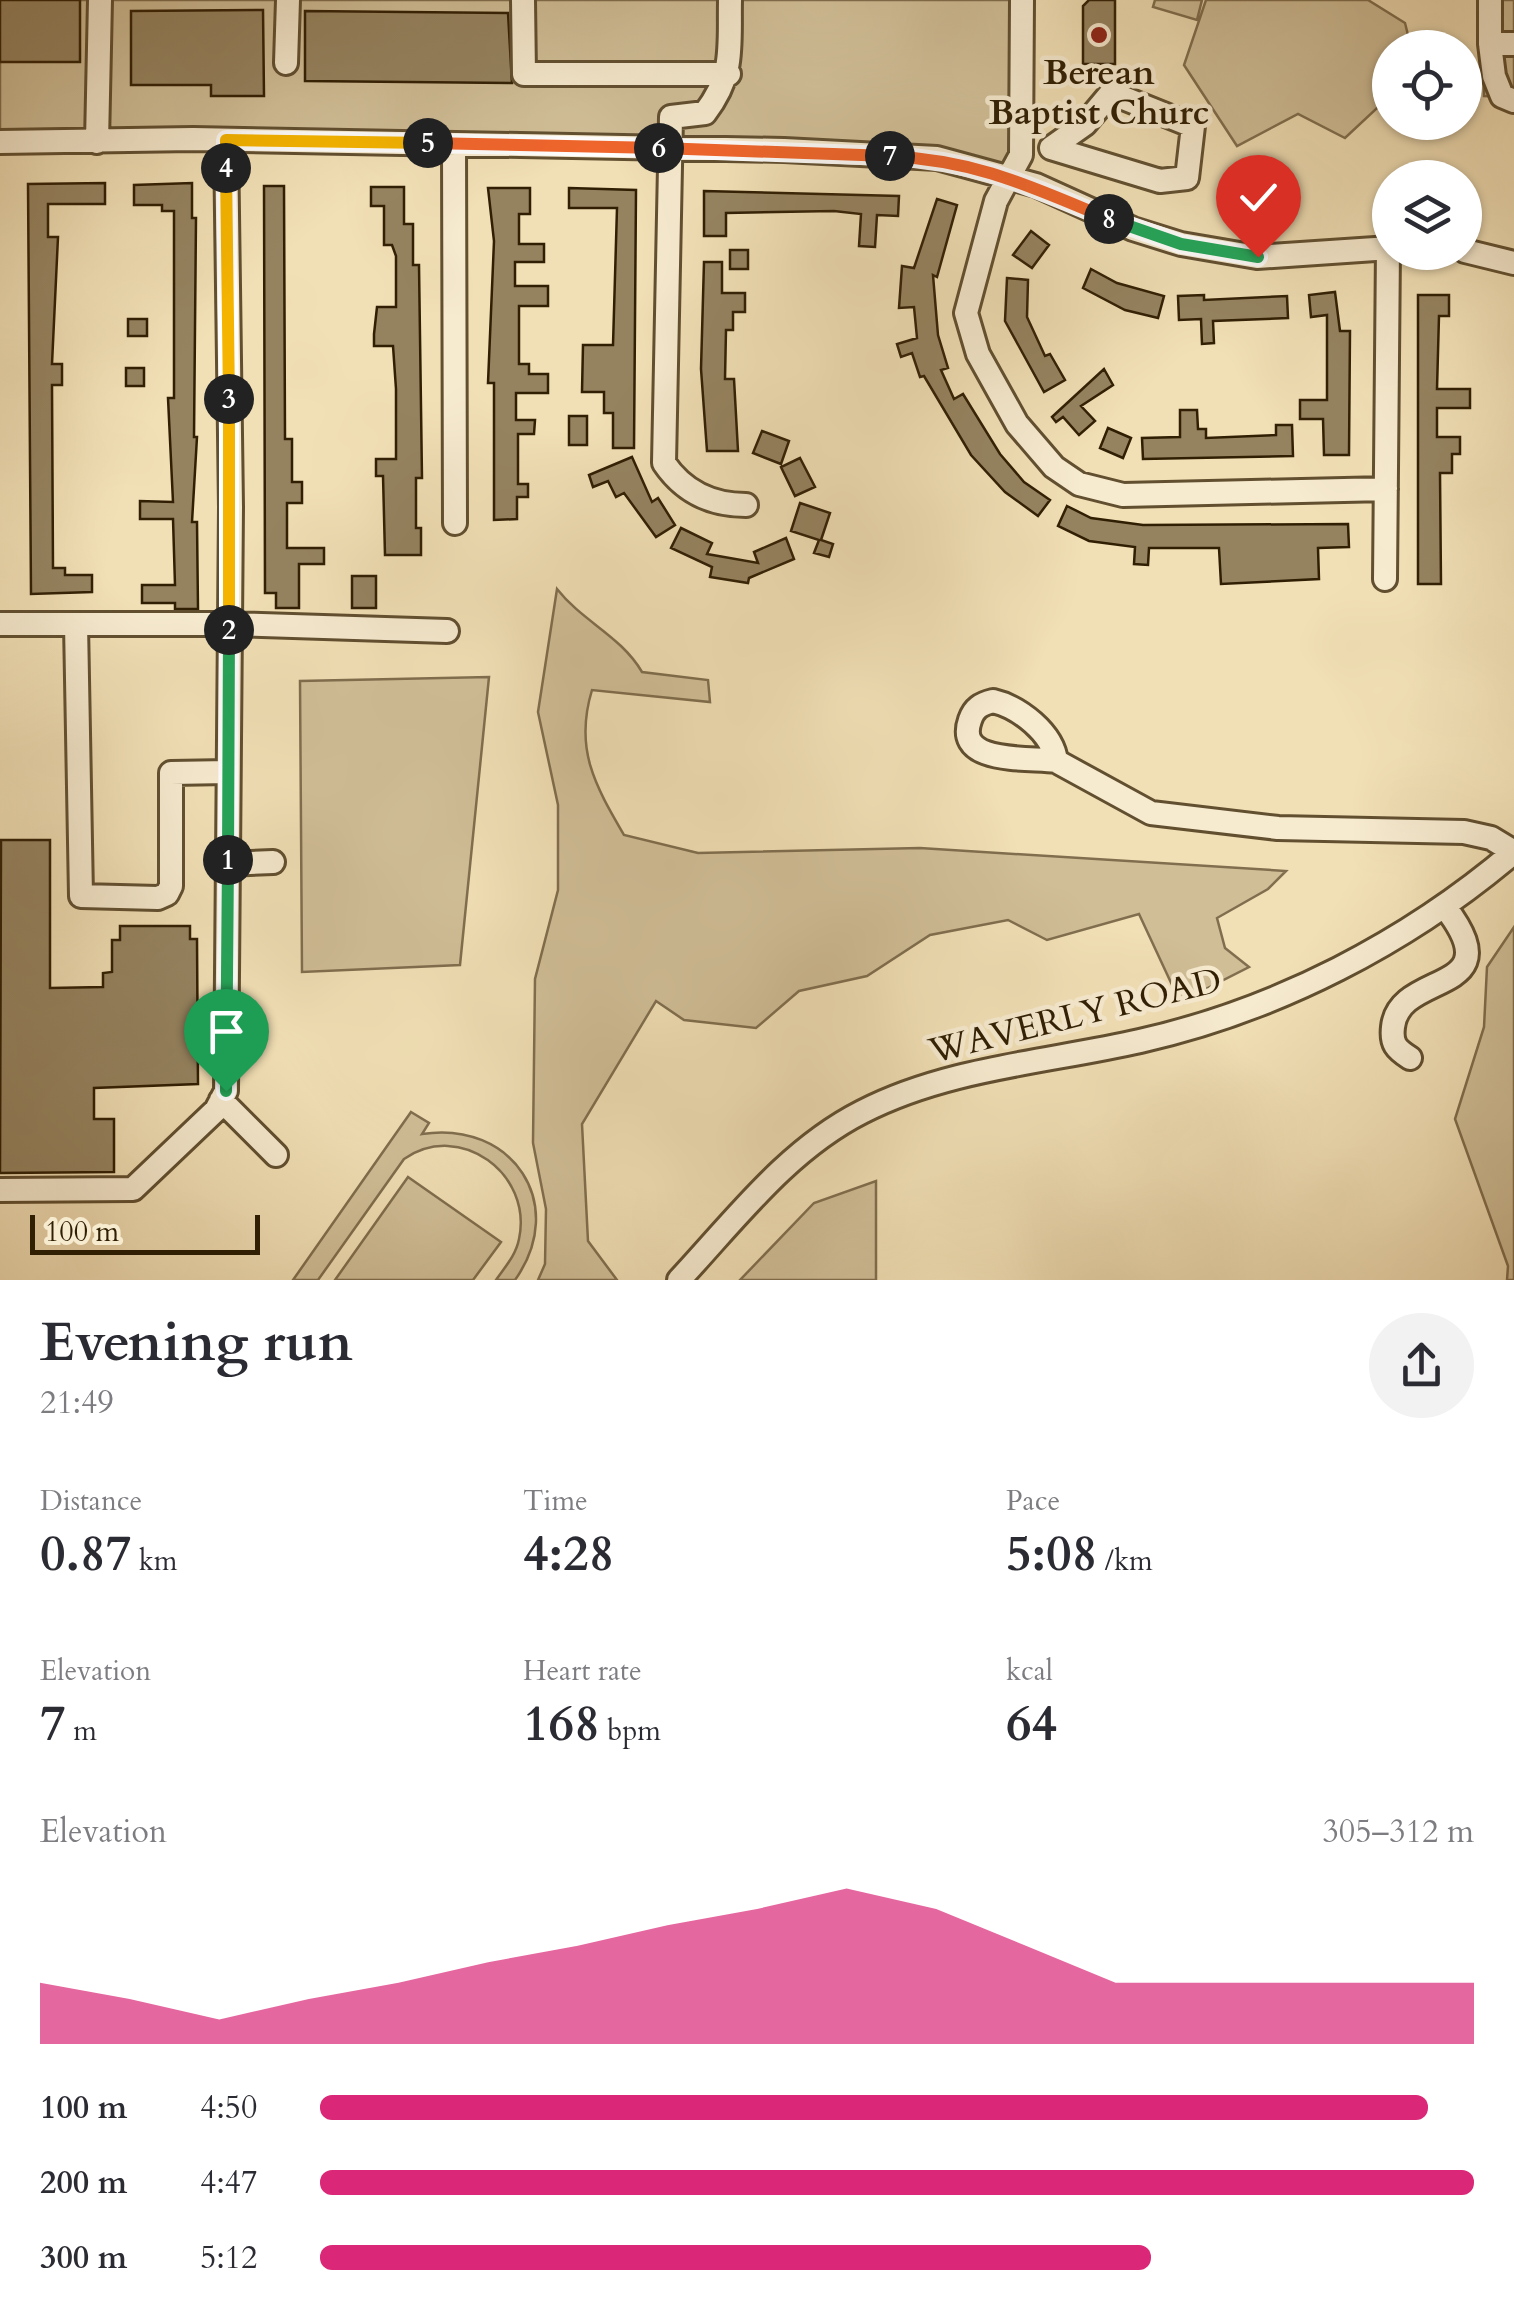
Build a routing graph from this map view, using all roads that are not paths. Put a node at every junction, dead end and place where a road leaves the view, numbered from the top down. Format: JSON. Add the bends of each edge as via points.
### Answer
{"nodes":[{"id":1,"x":100,"y":0,"type":"edge"},
{"id":2,"x":288,"y":0,"type":"edge"},
{"id":3,"x":523,"y":0,"type":"edge"},
{"id":4,"x":730,"y":0,"type":"edge"},
{"id":5,"x":1022,"y":0,"type":"edge"},
{"id":6,"x":1490,"y":0,"type":"edge"},
{"id":7,"x":1502,"y":44,"type":"edge"},
{"id":8,"x":286,"y":63,"type":"dead end"},
{"id":9,"x":729,"y":74,"type":"junction"},
{"id":10,"x":1514,"y":101,"type":"edge"},
{"id":11,"x":226,"y":140,"type":"junction"},
{"id":12,"x":0,"y":142,"type":"edge"},
{"id":13,"x":98,"y":142,"type":"junction"},
{"id":14,"x":454,"y":144,"type":"junction"},
{"id":15,"x":1050,"y":148,"type":"junction"},
{"id":16,"x":671,"y":149,"type":"junction"},
{"id":17,"x":1021,"y":155,"type":"junction"},
{"id":18,"x":1009,"y":176,"type":"junction"},
{"id":19,"x":1372,"y":249,"type":"edge"},
{"id":20,"x":1482,"y":255,"type":"edge"},
{"id":21,"x":1514,"y":263,"type":"edge"},
{"id":22,"x":1389,"y":270,"type":"edge"},
{"id":23,"x":1386,"y":488,"type":"junction"},
{"id":24,"x":746,"y":505,"type":"dead end"},
{"id":25,"x":454,"y":523,"type":"dead end"},
{"id":26,"x":1384,"y":579,"type":"dead end"},
{"id":27,"x":0,"y":624,"type":"edge"},
{"id":28,"x":76,"y":624,"type":"junction"},
{"id":29,"x":229,"y":624,"type":"junction"},
{"id":30,"x":447,"y":631,"type":"dead end"},
{"id":31,"x":1056,"y":760,"type":"dead end"},
{"id":32,"x":228,"y":772,"type":"junction"},
{"id":33,"x":1514,"y":852,"type":"edge"},
{"id":34,"x":273,"y":862,"type":"dead end"},
{"id":35,"x":228,"y":864,"type":"junction"},
{"id":36,"x":1445,"y":907,"type":"junction"},
{"id":37,"x":1410,"y":1058,"type":"dead end"},
{"id":38,"x":221,"y":1100,"type":"junction"},
{"id":39,"x":276,"y":1155,"type":"dead end"},
{"id":40,"x":0,"y":1190,"type":"edge"},
{"id":41,"x":679,"y":1280,"type":"edge"}],
"edges":[{"from":1,"to":13,"type":"street"},
{"from":2,"to":8,"type":"street"},
{"from":3,"to":9,"type":"street","via":[[524,74]]},
{"from":4,"to":9,"type":"street"},
{"from":5,"to":17,"type":"street"},
{"from":6,"to":7,"type":"street"},
{"from":7,"to":10,"type":"street","via":[[1494,76],[1502,96]]},
{"from":9,"to":16,"type":"street","via":[[705,112],[671,118]]},
{"from":11,"to":13,"type":"street"},
{"from":11,"to":14,"type":"street"},
{"from":11,"to":29,"type":"street"},
{"from":12,"to":13,"type":"street"},
{"from":14,"to":16,"type":"street"},
{"from":14,"to":25,"type":"street"},
{"from":15,"to":15,"type":"street","via":[[1160,181],[1188,178],[1192,126],[1111,93],[1085,124]]},
{"from":15,"to":17,"type":"street"},
{"from":16,"to":18,"type":"street","via":[[937,158]]},
{"from":16,"to":24,"type":"street","via":[[664,462],[679,486],[723,505]]},
{"from":17,"to":18,"type":"street"},
{"from":18,"to":19,"type":"street","via":[[1181,244],[1258,257]]},
{"from":18,"to":23,"type":"street","via":[[982,245],[966,313],[978,354],[1018,424],[1054,467],[1079,484],[1122,495]]},
{"from":20,"to":21,"type":"street"},
{"from":22,"to":23,"type":"street"},
{"from":23,"to":26,"type":"street"},
{"from":27,"to":28,"type":"street"},
{"from":28,"to":29,"type":"street"},
{"from":28,"to":32,"type":"street","via":[[81,896],[167,894],[171,773]]},
{"from":29,"to":30,"type":"street"},
{"from":29,"to":32,"type":"street"},
{"from":31,"to":33,"type":"street","via":[[1151,813],[1278,828],[1464,832]]},
{"from":32,"to":35,"type":"street"},
{"from":33,"to":36,"type":"street","name":"WAVERLY ROAD"},
{"from":34,"to":35,"type":"street"},
{"from":35,"to":38,"type":"street"},
{"from":36,"to":37,"type":"street","via":[[1461,926],[1469,959],[1464,972],[1403,1005],[1394,1018],[1392,1040]]},
{"from":36,"to":41,"type":"street","name":"WAVERLY ROAD","via":[[1350,963],[1224,1019],[974,1074],[862,1112],[784,1167]]},
{"from":38,"to":39,"type":"street"},
{"from":38,"to":40,"type":"street","via":[[133,1189]]}]}
